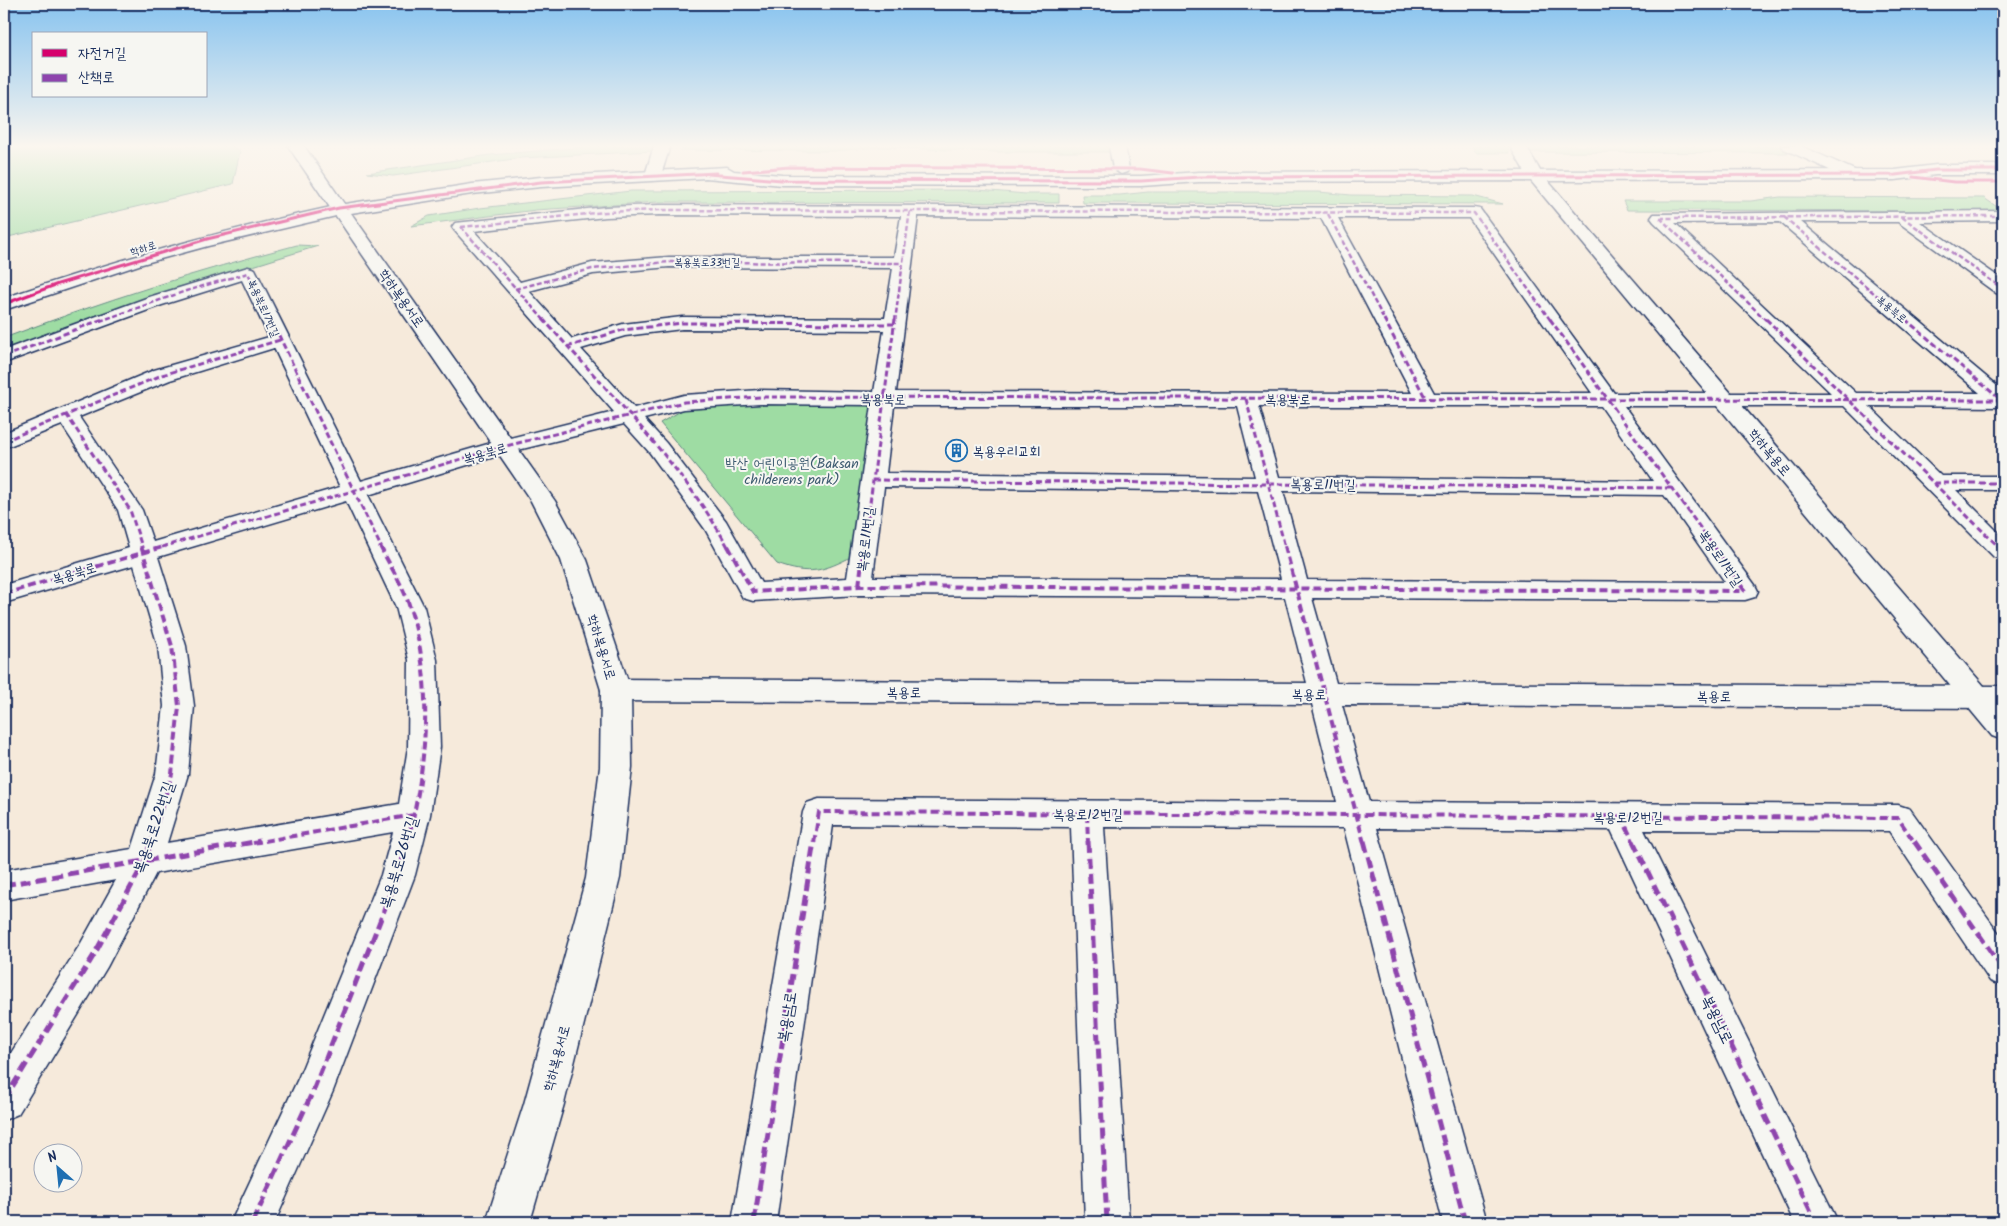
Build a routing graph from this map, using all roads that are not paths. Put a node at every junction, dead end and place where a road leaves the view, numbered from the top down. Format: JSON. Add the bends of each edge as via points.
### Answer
{"nodes":[{"id":1,"x":336,"y":203,"type":"edge"},
{"id":2,"x":376,"y":203,"type":"edge"},
{"id":3,"x":1558,"y":203,"type":"edge"},
{"id":4,"x":339,"y":208,"type":"junction"},
{"id":5,"x":910,"y":210,"type":"junction"},
{"id":6,"x":1328,"y":214,"type":"junction"},
{"id":7,"x":2003,"y":216,"type":"edge"},
{"id":8,"x":1784,"y":217,"type":"junction"},
{"id":9,"x":1902,"y":217,"type":"junction"},
{"id":10,"x":902,"y":263,"type":"junction"},
{"id":11,"x":515,"y":289,"type":"junction"},
{"id":12,"x":2003,"y":289,"type":"edge"},
{"id":13,"x":4,"y":304,"type":"edge"},
{"id":14,"x":894,"y":324,"type":"junction"},
{"id":15,"x":280,"y":340,"type":"junction"},
{"id":16,"x":567,"y":347,"type":"junction"},
{"id":17,"x":4,"y":358,"type":"edge"},
{"id":18,"x":883,"y":399,"type":"junction"},
{"id":19,"x":1246,"y":399,"type":"junction"},
{"id":20,"x":1426,"y":399,"type":"junction"},
{"id":21,"x":1608,"y":400,"type":"junction"},
{"id":22,"x":1726,"y":400,"type":"junction"},
{"id":23,"x":1850,"y":400,"type":"junction"},
{"id":24,"x":2002,"y":400,"type":"edge"},
{"id":25,"x":66,"y":414,"type":"junction"},
{"id":26,"x":628,"y":416,"type":"junction"},
{"id":27,"x":4,"y":441,"type":"edge"},
{"id":28,"x":506,"y":446,"type":"junction"},
{"id":29,"x":873,"y":480,"type":"junction"},
{"id":30,"x":1934,"y":483,"type":"junction"},
{"id":31,"x":2003,"y":483,"type":"edge"},
{"id":32,"x":1268,"y":484,"type":"junction"},
{"id":33,"x":1671,"y":488,"type":"junction"},
{"id":34,"x":353,"y":490,"type":"junction"},
{"id":35,"x":2003,"y":551,"type":"edge"},
{"id":36,"x":144,"y":552,"type":"junction"},
{"id":37,"x":859,"y":586,"type":"junction"},
{"id":38,"x":1296,"y":589,"type":"junction"},
{"id":39,"x":4,"y":594,"type":"edge"},
{"id":40,"x":616,"y":690,"type":"junction"},
{"id":41,"x":1324,"y":694,"type":"junction"},
{"id":42,"x":1990,"y":697,"type":"edge"},
{"id":43,"x":2003,"y":728,"type":"edge"},
{"id":44,"x":819,"y":812,"type":"joint"},
{"id":45,"x":1087,"y":814,"type":"junction"},
{"id":46,"x":414,"y":815,"type":"junction"},
{"id":47,"x":1357,"y":815,"type":"junction"},
{"id":48,"x":1621,"y":816,"type":"junction"},
{"id":49,"x":145,"y":861,"type":"junction"},
{"id":50,"x":4,"y":885,"type":"edge"},
{"id":51,"x":2003,"y":969,"type":"edge"},
{"id":52,"x":4,"y":1100,"type":"edge"},
{"id":53,"x":253,"y":1222,"type":"edge"},
{"id":54,"x":508,"y":1222,"type":"edge"},
{"id":55,"x":754,"y":1222,"type":"edge"},
{"id":56,"x":1107,"y":1222,"type":"edge"},
{"id":57,"x":1465,"y":1222,"type":"edge"},
{"id":58,"x":1816,"y":1222,"type":"edge"}],
"edges":[{"from":1,"to":4,"type":"street","name":"학하복용서로"},
{"from":2,"to":4,"type":"street","name":"학하로"},
{"from":3,"to":22,"type":"street","name":"학하복용로"},
{"from":4,"to":13,"type":"street","name":"학하로","via":[[206,239]]},
{"from":4,"to":28,"type":"street","name":"학하복용서로"},
{"from":5,"to":6,"type":"street"},
{"from":5,"to":10,"type":"street"},
{"from":5,"to":11,"type":"street","via":[[658,210],[461,227]]},
{"from":6,"to":20,"type":"street"},
{"from":6,"to":21,"type":"street","via":[[1474,213]]},
{"from":7,"to":9,"type":"street"},
{"from":8,"to":9,"type":"street"},
{"from":8,"to":23,"type":"street","via":[[1660,218]]},
{"from":8,"to":24,"type":"street","name":"복용북로"},
{"from":9,"to":12,"type":"street"},
{"from":10,"to":11,"type":"street","name":"복용북로33번길","via":[[669,262],[592,270]]},
{"from":10,"to":14,"type":"street"},
{"from":11,"to":16,"type":"street"},
{"from":14,"to":16,"type":"street","via":[[682,323],[623,330]]},
{"from":14,"to":18,"type":"street"},
{"from":15,"to":17,"type":"street","name":"복용북로17번길","via":[[248,273],[110,316]]},
{"from":15,"to":25,"type":"street","name":"복용북로17번길","via":[[162,375]]},
{"from":15,"to":34,"type":"street"},
{"from":16,"to":26,"type":"street"},
{"from":18,"to":19,"type":"street","name":"복용북로"},
{"from":18,"to":26,"type":"street","name":"복용북로","via":[[730,398],[684,402]]},
{"from":18,"to":29,"type":"street"},
{"from":19,"to":20,"type":"street","name":"복용북로"},
{"from":19,"to":32,"type":"street","name":"복용로11번길"},
{"from":20,"to":21,"type":"street","name":"복용북로"},
{"from":21,"to":22,"type":"street","name":"복용북로"},
{"from":21,"to":33,"type":"street"},
{"from":22,"to":23,"type":"street","name":"복용북로"},
{"from":22,"to":42,"type":"street","name":"학하복용로"},
{"from":23,"to":24,"type":"street","name":"복용북로"},
{"from":23,"to":30,"type":"street"},
{"from":25,"to":27,"type":"street","name":"복용북로17번길"},
{"from":25,"to":36,"type":"street","via":[[130,510]]},
{"from":26,"to":28,"type":"street","name":"복용북로"},
{"from":26,"to":37,"type":"street","via":[[658,448],[716,527],[754,592]]},
{"from":28,"to":34,"type":"street","name":"복용북로"},
{"from":28,"to":40,"type":"street","name":"학하복용서로","via":[[543,501],[574,560]]},
{"from":29,"to":32,"type":"street","name":"복용로11번길"},
{"from":29,"to":37,"type":"street","name":"복용로11번길"},
{"from":30,"to":31,"type":"street"},
{"from":30,"to":35,"type":"street"},
{"from":32,"to":33,"type":"street","name":"복용로11번길"},
{"from":32,"to":38,"type":"street","name":"복용로11번길"},
{"from":33,"to":38,"type":"street","name":"복용로11번길","via":[[1745,591]]},
{"from":34,"to":36,"type":"street","name":"복용북로"},
{"from":34,"to":46,"type":"street","name":"복용북로26번길","via":[[410,607],[423,660],[424,747]]},
{"from":36,"to":39,"type":"street","name":"복용북로"},
{"from":36,"to":49,"type":"street","name":"복용북로22번길","via":[[172,646],[179,706],[172,774]]},
{"from":37,"to":38,"type":"street","name":"복용로11번길"},
{"from":38,"to":41,"type":"street","name":"복용로11번길"},
{"from":40,"to":41,"type":"street","name":"복용로"},
{"from":40,"to":54,"type":"street","name":"학하복용서로","via":[[616,767],[603,878],[544,1104]]},
{"from":41,"to":42,"type":"street","name":"복용로"},
{"from":41,"to":47,"type":"street"},
{"from":42,"to":43,"type":"street","name":"학하복용로"},
{"from":44,"to":45,"type":"street","name":"복용로12번길"},
{"from":44,"to":55,"type":"street","name":"복용남로"},
{"from":45,"to":47,"type":"street","name":"복용로12번길"},
{"from":45,"to":56,"type":"street"},
{"from":46,"to":49,"type":"street"},
{"from":46,"to":53,"type":"street","name":"복용북로26번길","via":[[398,875],[314,1091]]},
{"from":47,"to":48,"type":"street","name":"복용로12번길"},
{"from":47,"to":57,"type":"street"},
{"from":48,"to":51,"type":"street","name":"복용로12번길","via":[[1898,818]]},
{"from":48,"to":58,"type":"street","name":"복용남로"},
{"from":49,"to":50,"type":"street"},
{"from":49,"to":52,"type":"street","name":"복용북로22번길","via":[[94,955]]}]}
